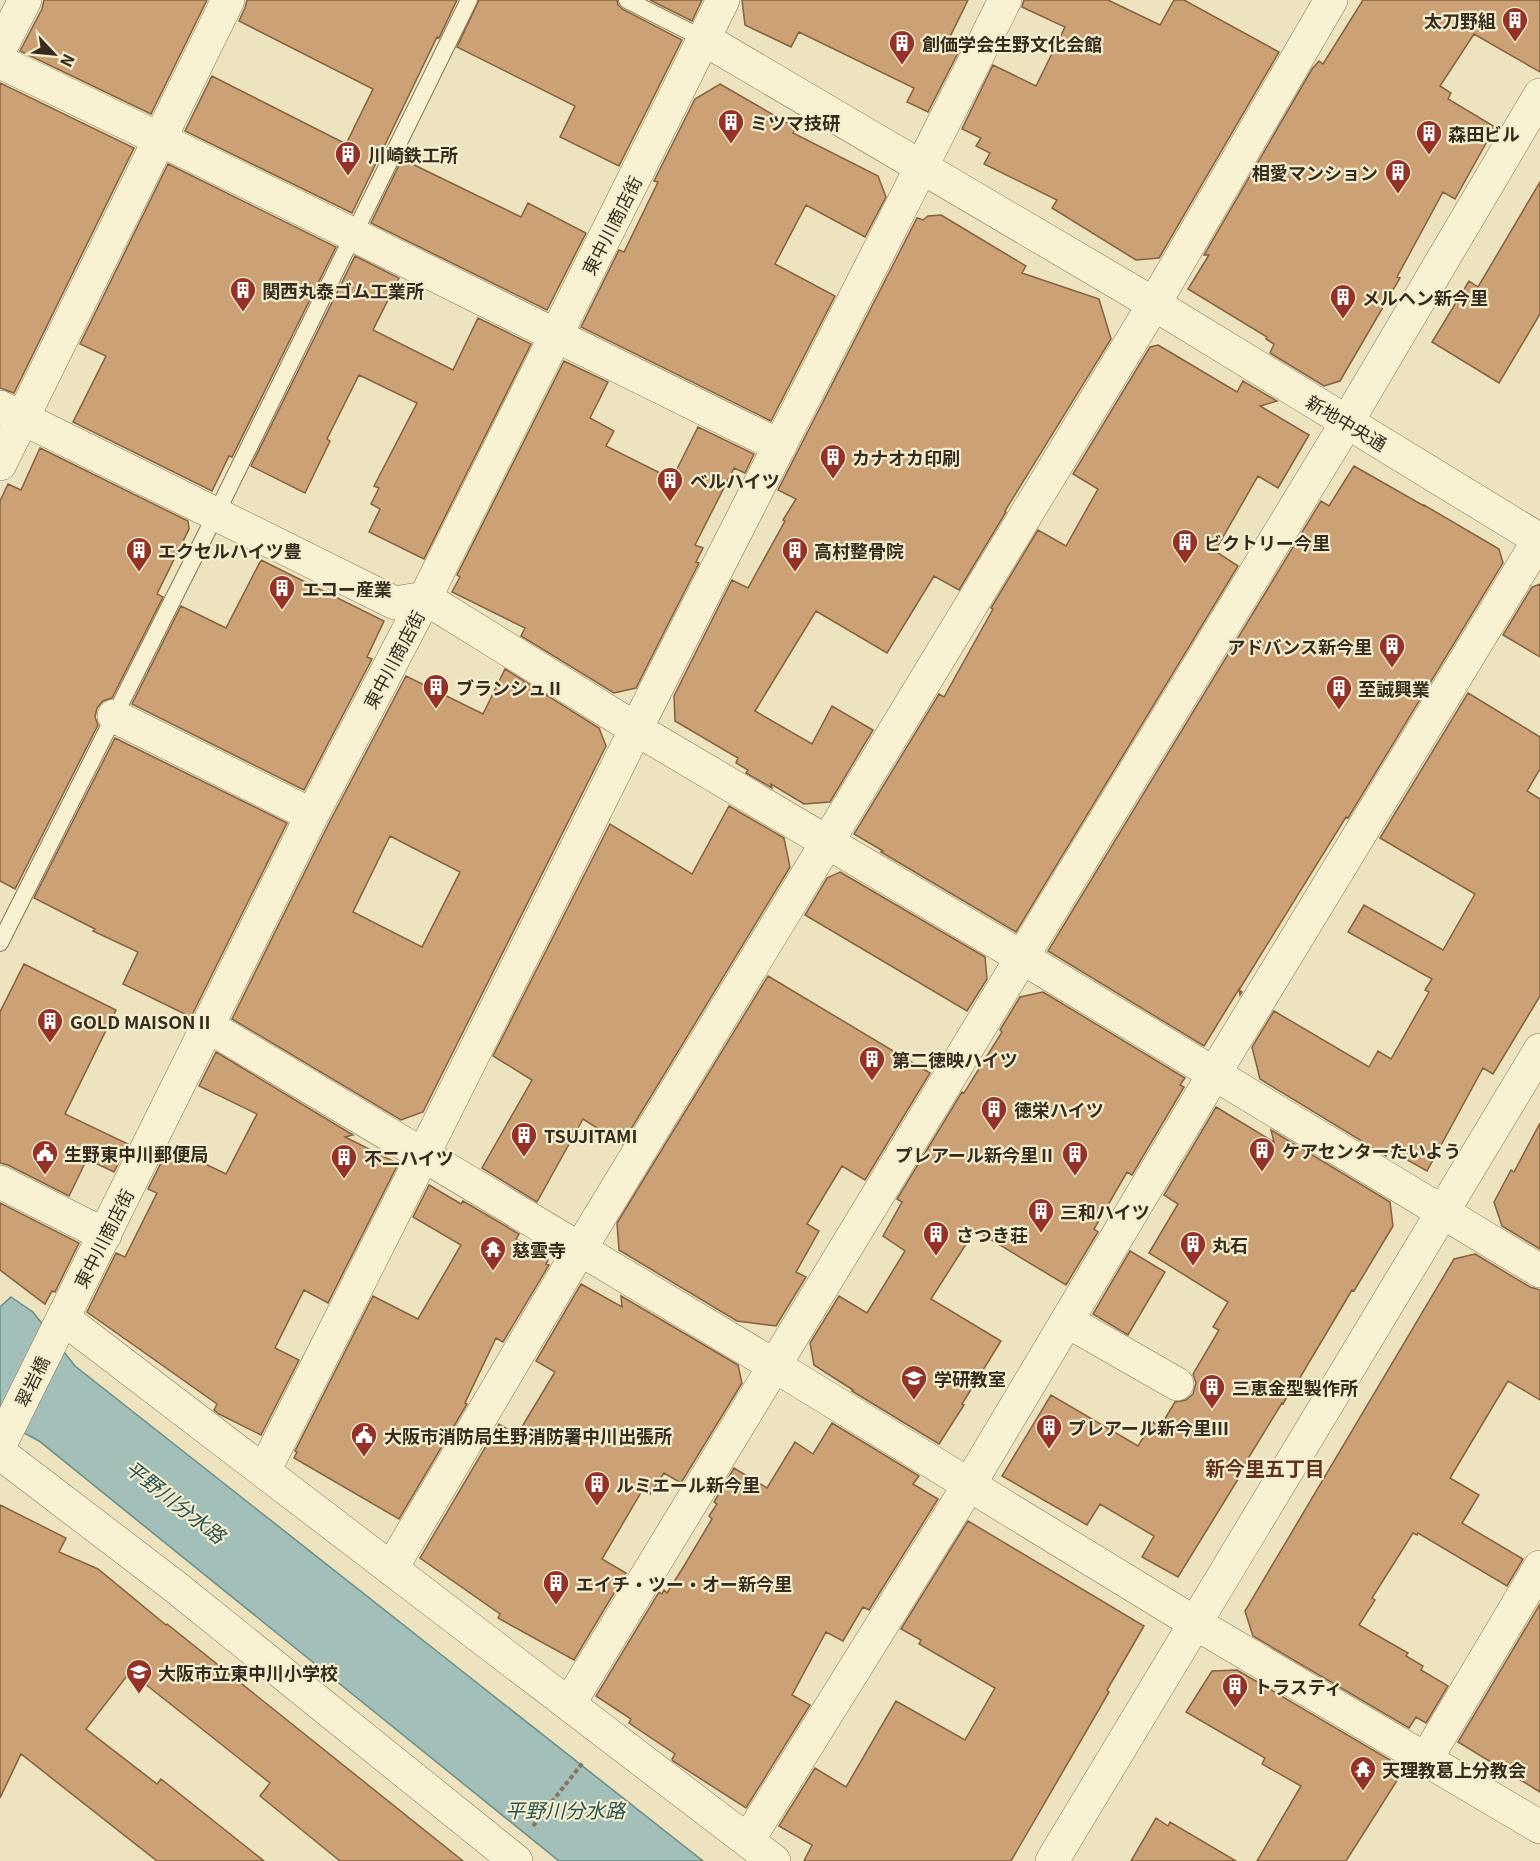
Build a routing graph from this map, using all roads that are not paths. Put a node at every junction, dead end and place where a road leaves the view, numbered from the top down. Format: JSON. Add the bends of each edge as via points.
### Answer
{"nodes":[{"id":1,"x":25,"y":0,"type":"edge"},
{"id":2,"x":228,"y":0,"type":"edge"},
{"id":3,"x":469,"y":0,"type":"edge"},
{"id":4,"x":627,"y":0,"type":"edge"},
{"id":5,"x":723,"y":0,"type":"edge"},
{"id":6,"x":1005,"y":0,"type":"edge"},
{"id":7,"x":1331,"y":0,"type":"edge"},
{"id":8,"x":704,"y":39,"type":"junction"},
{"id":9,"x":0,"y":49,"type":"edge"},
{"id":10,"x":0,"y":62,"type":"edge"},
{"id":11,"x":1540,"y":95,"type":"edge"},
{"id":12,"x":160,"y":139,"type":"junction"},
{"id":13,"x":922,"y":168,"type":"junction"},
{"id":14,"x":353,"y":236,"type":"junction"},
{"id":15,"x":1154,"y":304,"type":"junction"},
{"id":16,"x":555,"y":337,"type":"junction"},
{"id":17,"x":12,"y":412,"type":"edge"},
{"id":18,"x":1347,"y":422,"type":"junction"},
{"id":19,"x":780,"y":446,"type":"junction"},
{"id":20,"x":0,"y":464,"type":"edge"},
{"id":21,"x":216,"y":514,"type":"junction"},
{"id":22,"x":1540,"y":539,"type":"edge"},
{"id":23,"x":425,"y":598,"type":"junction"},
{"id":24,"x":114,"y":716,"type":"junction"},
{"id":25,"x":636,"y":729,"type":"junction"},
{"id":26,"x":312,"y":815,"type":"junction"},
{"id":27,"x":828,"y":842,"type":"junction"},
{"id":28,"x":0,"y":943,"type":"edge"},
{"id":29,"x":1023,"y":958,"type":"junction"},
{"id":30,"x":208,"y":1026,"type":"junction"},
{"id":31,"x":1540,"y":1050,"type":"edge"},
{"id":32,"x":1214,"y":1074,"type":"junction"},
{"id":33,"x":424,"y":1156,"type":"junction"},
{"id":34,"x":0,"y":1182,"type":"edge"},
{"id":35,"x":1442,"y":1213,"type":"junction"},
{"id":36,"x":105,"y":1234,"type":"junction"},
{"id":37,"x":580,"y":1249,"type":"junction"},
{"id":38,"x":1540,"y":1271,"type":"edge"},
{"id":39,"x":63,"y":1318,"type":"junction"},
{"id":40,"x":1067,"y":1321,"type":"junction"},
{"id":41,"x":775,"y":1366,"type":"junction"},
{"id":42,"x":1177,"y":1384,"type":"dead end"},
{"id":43,"x":0,"y":1445,"type":"edge"},
{"id":44,"x":0,"y":1453,"type":"edge"},
{"id":45,"x":264,"y":1471,"type":"junction"},
{"id":46,"x":969,"y":1485,"type":"junction"},
{"id":47,"x":1540,"y":1568,"type":"edge"},
{"id":48,"x":392,"y":1569,"type":"junction"},
{"id":49,"x":1195,"y":1623,"type":"junction"},
{"id":50,"x":569,"y":1704,"type":"junction"},
{"id":51,"x":1426,"y":1760,"type":"junction"},
{"id":52,"x":1540,"y":1827,"type":"edge"},
{"id":53,"x":748,"y":1840,"type":"junction"},
{"id":54,"x":516,"y":1861,"type":"edge"},
{"id":55,"x":774,"y":1861,"type":"edge"},
{"id":56,"x":1053,"y":1861,"type":"edge"}],
"edges":[{"from":1,"to":9,"type":"street"},
{"from":2,"to":12,"type":"street"},
{"from":3,"to":14,"type":"lane"},
{"from":4,"to":8,"type":"lane"},
{"from":5,"to":8,"type":"street","name":"東中川商店街"},
{"from":6,"to":13,"type":"street"},
{"from":7,"to":15,"type":"street"},
{"from":8,"to":13,"type":"street","name":"新地中央通"},
{"from":8,"to":16,"type":"street","name":"東中川商店街"},
{"from":10,"to":12,"type":"street"},
{"from":11,"to":18,"type":"street"},
{"from":12,"to":14,"type":"street"},
{"from":12,"to":17,"type":"street"},
{"from":13,"to":15,"type":"street","name":"新地中央通"},
{"from":13,"to":19,"type":"street"},
{"from":14,"to":16,"type":"street"},
{"from":14,"to":21,"type":"lane"},
{"from":15,"to":18,"type":"street","name":"新地中央通"},
{"from":15,"to":27,"type":"street"},
{"from":16,"to":19,"type":"street"},
{"from":16,"to":23,"type":"street","name":"東中川商店街"},
{"from":17,"to":20,"type":"street"},
{"from":17,"to":21,"type":"street"},
{"from":18,"to":22,"type":"street","name":"新地中央通"},
{"from":18,"to":29,"type":"street"},
{"from":19,"to":25,"type":"street"},
{"from":21,"to":23,"type":"street","via":[[395,603]]},
{"from":21,"to":24,"type":"lane"},
{"from":22,"to":32,"type":"street"},
{"from":23,"to":25,"type":"street"},
{"from":23,"to":26,"type":"street","name":"東中川商店街"},
{"from":24,"to":26,"type":"street"},
{"from":24,"to":28,"type":"lane"},
{"from":25,"to":27,"type":"street"},
{"from":25,"to":33,"type":"street"},
{"from":26,"to":30,"type":"street","name":"東中川商店街"},
{"from":27,"to":29,"type":"street"},
{"from":27,"to":37,"type":"street"},
{"from":29,"to":32,"type":"street"},
{"from":29,"to":41,"type":"street"},
{"from":30,"to":33,"type":"street"},
{"from":30,"to":36,"type":"street","name":"東中川商店街"},
{"from":31,"to":35,"type":"street"},
{"from":32,"to":35,"type":"street"},
{"from":32,"to":40,"type":"street"},
{"from":33,"to":37,"type":"street"},
{"from":33,"to":45,"type":"street"},
{"from":34,"to":36,"type":"street"},
{"from":35,"to":38,"type":"street"},
{"from":35,"to":49,"type":"street"},
{"from":36,"to":39,"type":"street","name":"東中川商店街"},
{"from":37,"to":41,"type":"street"},
{"from":37,"to":48,"type":"street"},
{"from":39,"to":43,"type":"street","name":"翠岩橋"},
{"from":39,"to":45,"type":"street"},
{"from":40,"to":42,"type":"street"},
{"from":40,"to":46,"type":"street"},
{"from":41,"to":46,"type":"street"},
{"from":41,"to":50,"type":"street"},
{"from":44,"to":54,"type":"street","via":[[173,1585]]},
{"from":45,"to":48,"type":"street"},
{"from":46,"to":49,"type":"street"},
{"from":46,"to":53,"type":"street"},
{"from":47,"to":51,"type":"street"},
{"from":48,"to":50,"type":"street"},
{"from":49,"to":51,"type":"street"},
{"from":49,"to":56,"type":"street"},
{"from":50,"to":53,"type":"street"},
{"from":51,"to":52,"type":"street"},
{"from":53,"to":55,"type":"street"}]}
